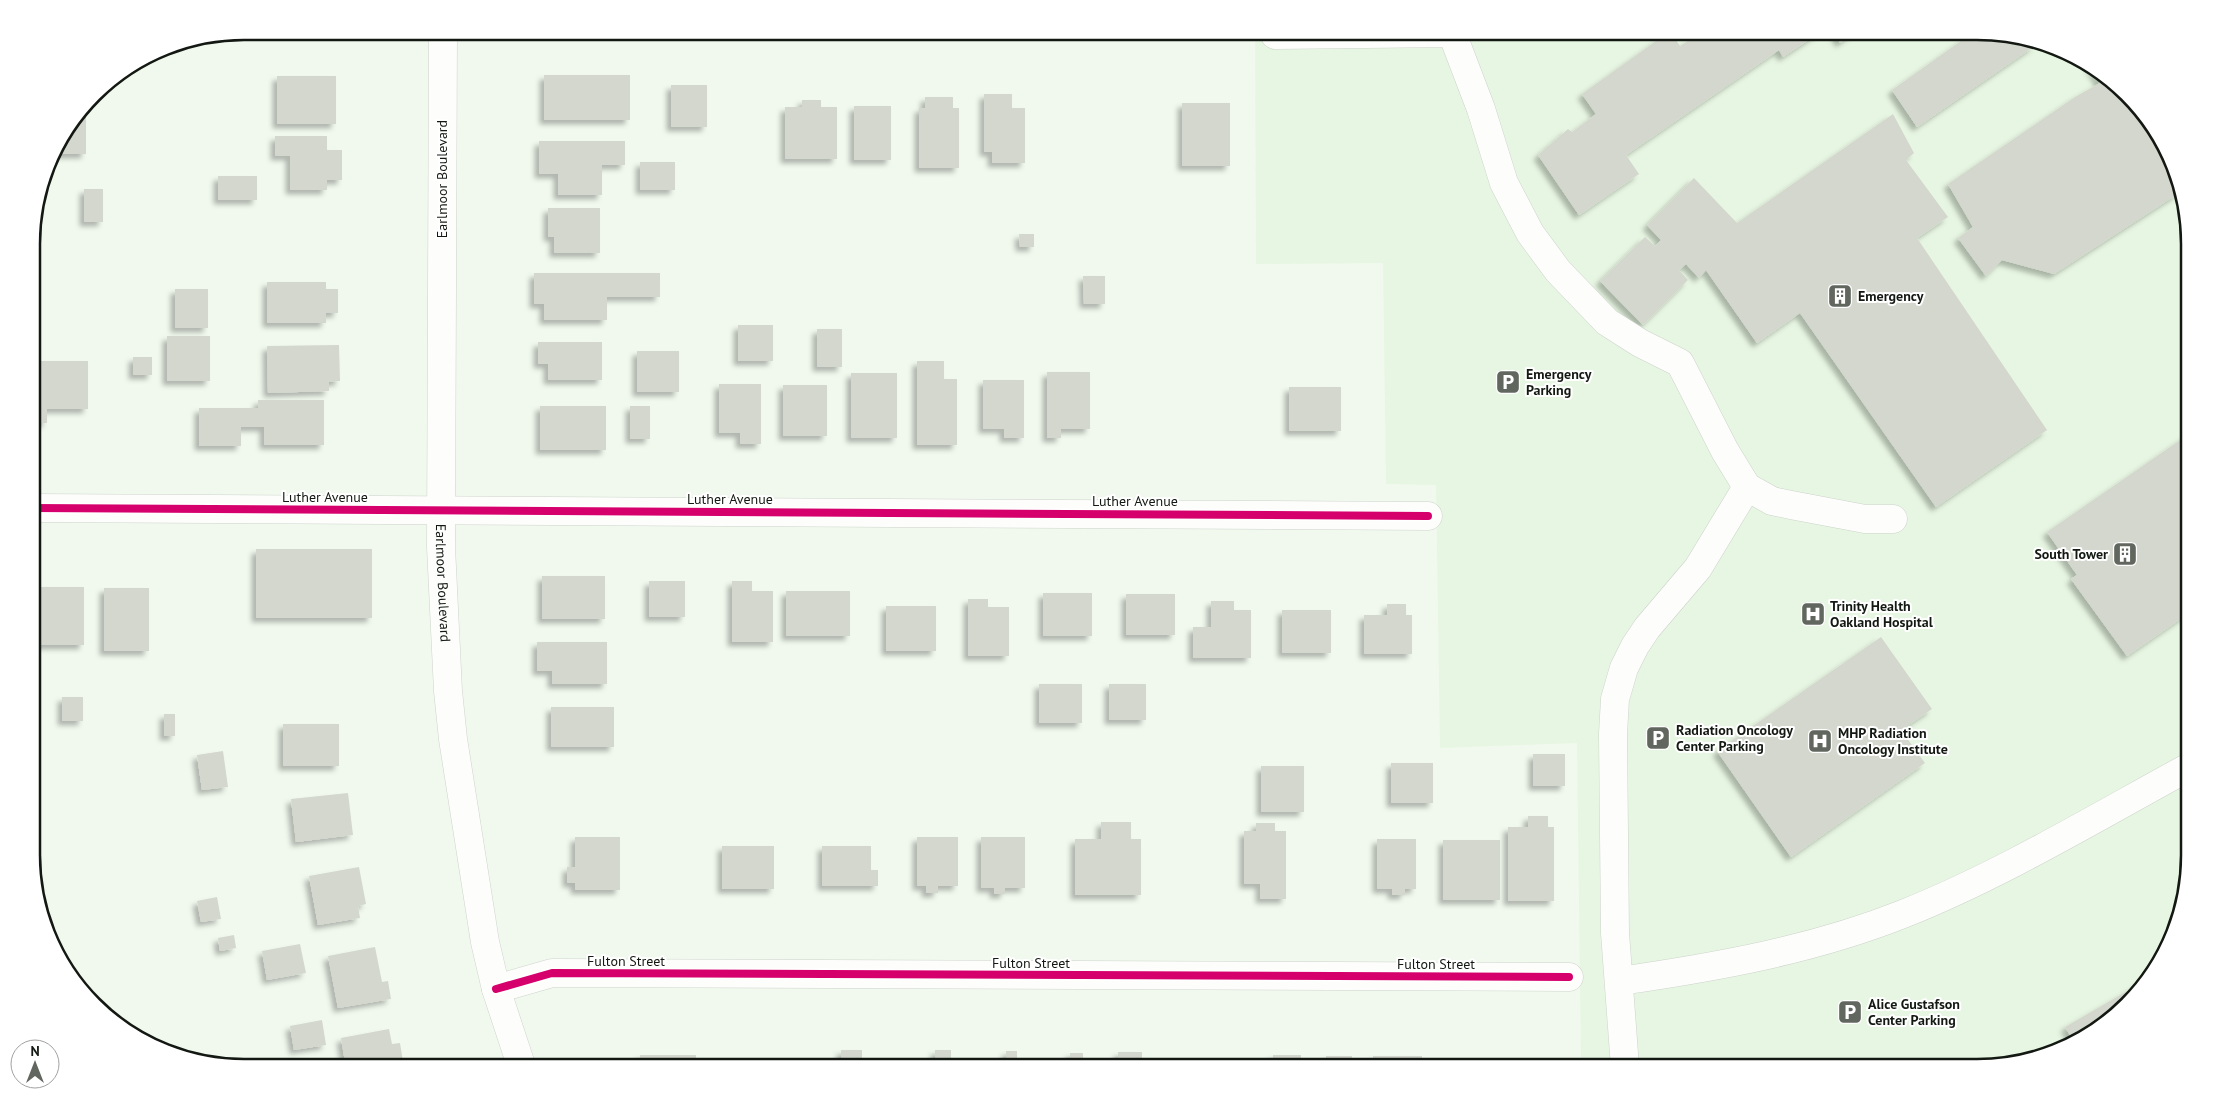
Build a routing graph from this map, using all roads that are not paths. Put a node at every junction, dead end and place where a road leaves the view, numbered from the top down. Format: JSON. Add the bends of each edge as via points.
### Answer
{"nodes":[{"id":1,"x":443,"y":40,"type":"edge"},
{"id":2,"x":1455,"y":40,"type":"edge"},
{"id":3,"x":1747,"y":487,"type":"junction"},
{"id":4,"x":40,"y":508,"type":"edge"},
{"id":5,"x":441,"y":510,"type":"junction"},
{"id":6,"x":1428,"y":516,"type":"dead end"},
{"id":7,"x":1892,"y":519,"type":"dead end"},
{"id":8,"x":2181,"y":772,"type":"edge"},
{"id":9,"x":1569,"y":977,"type":"dead end"},
{"id":10,"x":1620,"y":980,"type":"junction"},
{"id":11,"x":496,"y":989,"type":"junction"},
{"id":12,"x":519,"y":1059,"type":"edge"},
{"id":13,"x":1625,"y":1059,"type":"edge"}],
"edges":[{"from":1,"to":5,"type":"street","name":"Earlmoor Boulevard"},
{"from":2,"to":3,"type":"street","via":[[1501,174],[1530,233],[1558,271],[1607,322],[1680,363]]},
{"from":3,"to":7,"type":"street","via":[[1772,501],[1865,519]]},
{"from":3,"to":10,"type":"street","via":[[1698,568],[1635,646],[1624,668],[1615,699],[1615,932]]},
{"from":4,"to":5,"type":"street","name":"Luther Avenue"},
{"from":5,"to":6,"type":"street","name":"Luther Avenue"},
{"from":5,"to":11,"type":"street","name":"Earlmoor Boulevard","via":[[443,610],[453,739]]},
{"from":8,"to":10,"type":"street","via":[[2052,842],[1903,914],[1845,935],[1766,956],[1691,971]]},
{"from":9,"to":11,"type":"street","name":"Fulton Street","via":[[552,973]]},
{"from":10,"to":13,"type":"street"},
{"from":11,"to":12,"type":"street","name":"Earlmoor Boulevard"}]}
